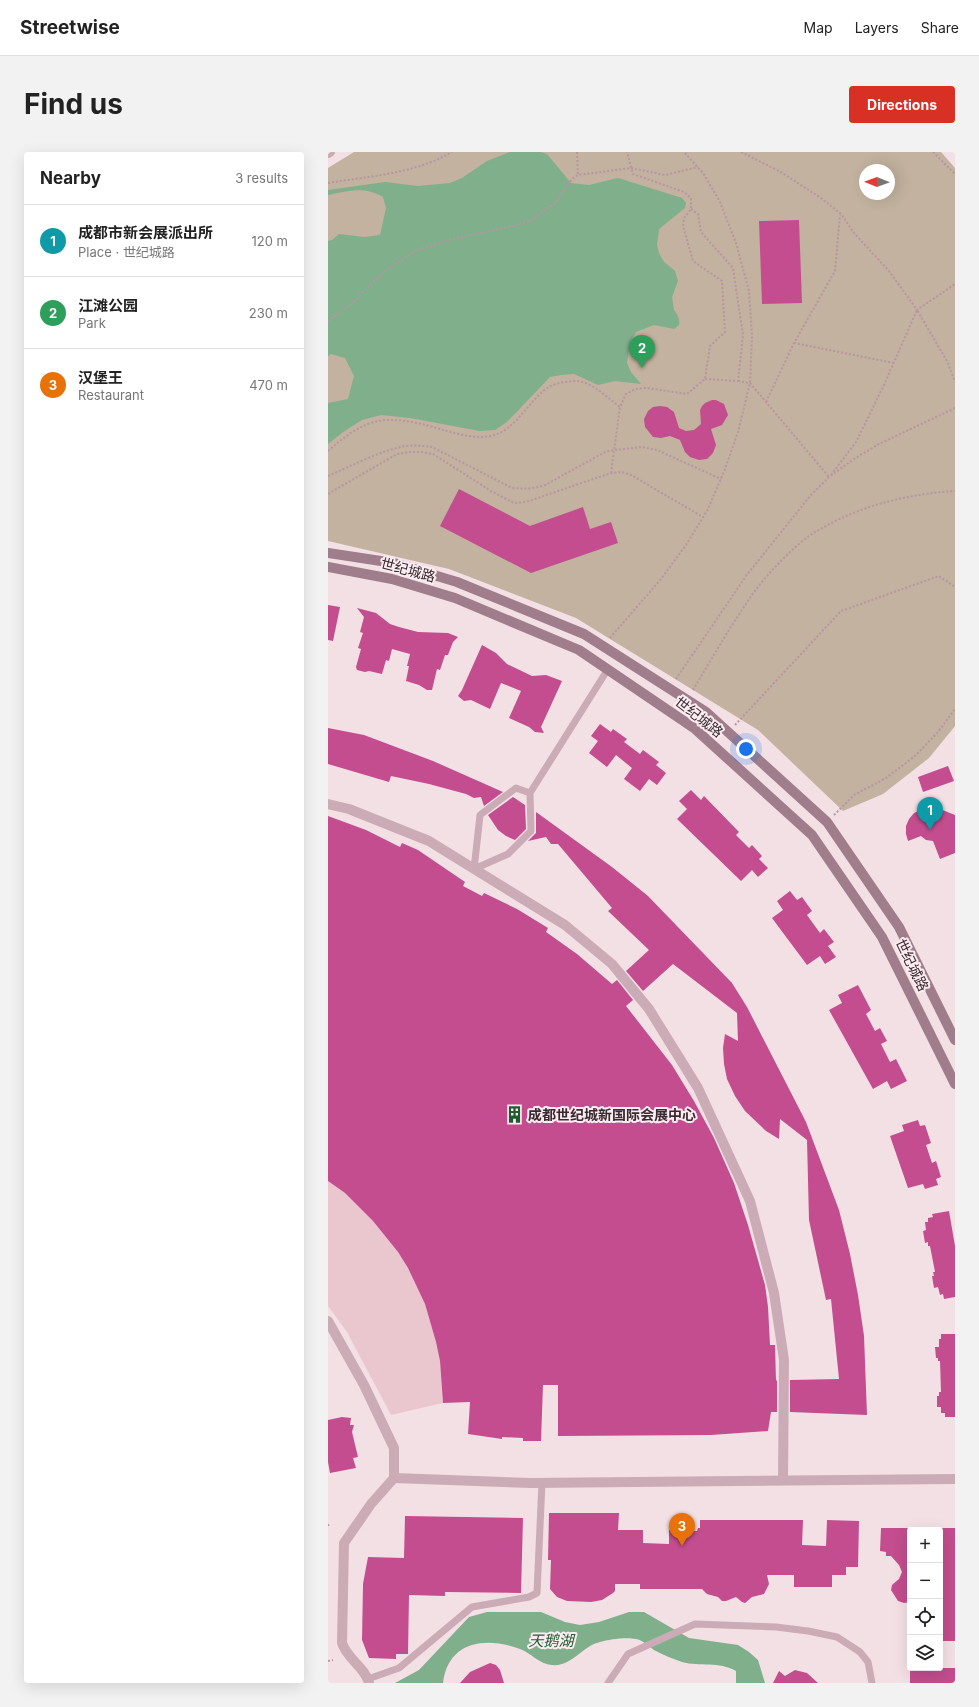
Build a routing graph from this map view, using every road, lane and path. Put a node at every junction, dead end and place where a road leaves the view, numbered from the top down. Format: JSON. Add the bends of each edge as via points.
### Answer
{"nodes":[{"id":1,"x":452,"y":152,"type":"edge"},
{"id":2,"x":577,"y":152,"type":"edge"},
{"id":3,"x":627,"y":152,"type":"edge"},
{"id":4,"x":684,"y":152,"type":"edge"},
{"id":5,"x":741,"y":152,"type":"edge"},
{"id":6,"x":933,"y":152,"type":"edge"},
{"id":7,"x":698,"y":167,"type":"junction"},
{"id":8,"x":631,"y":168,"type":"junction"},
{"id":9,"x":955,"y":174,"type":"edge"},
{"id":10,"x":578,"y":175,"type":"junction"},
{"id":11,"x":328,"y":183,"type":"edge"},
{"id":12,"x":691,"y":209,"type":"junction"},
{"id":13,"x":840,"y":214,"type":"junction"},
{"id":14,"x":955,"y":284,"type":"edge"},
{"id":15,"x":917,"y":310,"type":"junction"},
{"id":16,"x":328,"y":321,"type":"edge"},
{"id":17,"x":794,"y":343,"type":"junction"},
{"id":18,"x":894,"y":363,"type":"junction"},
{"id":19,"x":705,"y":379,"type":"junction"},
{"id":20,"x":738,"y":381,"type":"junction"},
{"id":21,"x":955,"y":382,"type":"edge"},
{"id":22,"x":750,"y":383,"type":"junction"},
{"id":23,"x":766,"y":402,"type":"junction"},
{"id":24,"x":620,"y":407,"type":"junction"},
{"id":25,"x":955,"y":408,"type":"edge"},
{"id":26,"x":614,"y":450,"type":"junction"},
{"id":27,"x":328,"y":451,"type":"edge"},
{"id":28,"x":611,"y":473,"type":"junction"},
{"id":29,"x":328,"y":476,"type":"edge"},
{"id":30,"x":829,"y":477,"type":"junction"},
{"id":31,"x":721,"y":479,"type":"junction"},
{"id":32,"x":955,"y":490,"type":"edge"},
{"id":33,"x":328,"y":494,"type":"edge"},
{"id":34,"x":703,"y":517,"type":"junction"},
{"id":35,"x":328,"y":553,"type":"edge"},
{"id":36,"x":328,"y":567,"type":"edge"},
{"id":37,"x":955,"y":586,"type":"edge"},
{"id":38,"x":610,"y":638,"type":"dead end"},
{"id":39,"x":608,"y":669,"type":"junction"},
{"id":40,"x":676,"y":679,"type":"dead end"},
{"id":41,"x":693,"y":690,"type":"dead end"},
{"id":42,"x":955,"y":709,"type":"edge"},
{"id":43,"x":729,"y":732,"type":"junction"},
{"id":44,"x":530,"y":793,"type":"junction"},
{"id":45,"x":328,"y":804,"type":"edge"},
{"id":46,"x":827,"y":822,"type":"junction"},
{"id":47,"x":474,"y":869,"type":"junction"},
{"id":48,"x":955,"y":1040,"type":"edge"},
{"id":49,"x":955,"y":1084,"type":"edge"},
{"id":50,"x":328,"y":1321,"type":"edge"},
{"id":51,"x":394,"y":1478,"type":"junction"},
{"id":52,"x":955,"y":1478,"type":"edge"},
{"id":53,"x":783,"y":1479,"type":"junction"},
{"id":54,"x":542,"y":1482,"type":"junction"},
{"id":55,"x":333,"y":1660,"type":"dead end"},
{"id":56,"x":328,"y":1661,"type":"edge"},
{"id":57,"x":369,"y":1681,"type":"edge"},
{"id":58,"x":608,"y":1683,"type":"edge"},
{"id":59,"x":872,"y":1683,"type":"edge"}],
"edges":[{"from":1,"to":11,"type":"path","via":[[399,173]]},
{"from":2,"to":10,"type":"path"},
{"from":3,"to":8,"type":"path"},
{"from":4,"to":7,"type":"path"},
{"from":5,"to":13,"type":"path","via":[[779,171],[821,198]]},
{"from":6,"to":9,"type":"path"},
{"from":7,"to":8,"type":"path","via":[[665,175]]},
{"from":7,"to":22,"type":"path","via":[[720,202],[736,243],[749,291],[752,336]]},
{"from":8,"to":10,"type":"path"},
{"from":8,"to":12,"type":"path","via":[[632,174],[684,192],[691,198]]},
{"from":10,"to":16,"type":"path","via":[[572,179],[556,202],[532,220],[417,250],[386,270],[349,306]]},
{"from":12,"to":19,"type":"path","via":[[682,226],[693,261],[722,281],[725,332],[710,346]]},
{"from":12,"to":20,"type":"path","via":[[698,214],[701,232],[732,268],[743,335]]},
{"from":13,"to":15,"type":"path","via":[[889,271]]},
{"from":13,"to":17,"type":"path","via":[[835,271]]},
{"from":14,"to":15,"type":"path"},
{"from":15,"to":18,"type":"path"},
{"from":15,"to":21,"type":"path"},
{"from":17,"to":18,"type":"path"},
{"from":17,"to":23,"type":"path"},
{"from":18,"to":30,"type":"path","via":[[856,442]]},
{"from":19,"to":20,"type":"path"},
{"from":19,"to":24,"type":"path","via":[[687,394],[647,388],[635,389],[626,394]]},
{"from":20,"to":22,"type":"path"},
{"from":22,"to":23,"type":"path"},
{"from":22,"to":31,"type":"path","via":[[738,432]]},
{"from":23,"to":30,"type":"path"},
{"from":24,"to":26,"type":"path"},
{"from":24,"to":27,"type":"path","via":[[589,384],[563,382],[549,387],[521,416],[492,436],[467,436],[423,424],[375,421],[358,428]]},
{"from":25,"to":30,"type":"path","via":[[879,444]]},
{"from":26,"to":28,"type":"path"},
{"from":26,"to":29,"type":"path","via":[[606,451],[535,489],[512,488],[432,447],[418,445],[393,449]]},
{"from":26,"to":31,"type":"path","via":[[642,447],[657,450]]},
{"from":28,"to":33,"type":"path","via":[[526,502],[514,503],[433,454],[409,452],[397,454]]},
{"from":28,"to":34,"type":"path","via":[[622,472],[631,475]]},
{"from":30,"to":40,"type":"path","via":[[810,496],[746,576]]},
{"from":31,"to":34,"type":"path"},
{"from":32,"to":41,"type":"path","via":[[893,500],[853,514],[815,532],[770,573],[753,594]]},
{"from":34,"to":38,"type":"path","via":[[661,579]]},
{"from":35,"to":43,"type":"main road","name":"世纪城路","via":[[394,563],[458,582],[584,634],[706,712]]},
{"from":36,"to":39,"type":"main road","name":"世纪城路","via":[[392,579],[455,598],[579,650]]},
{"from":37,"to":43,"type":"path","via":[[939,576],[841,611]]},
{"from":39,"to":44,"type":"lane"},
{"from":39,"to":49,"type":"main road","name":"世纪城路","via":[[694,728],[812,835],[882,937]]},
{"from":42,"to":46,"type":"path","via":[[915,756],[886,778],[854,795]]},
{"from":43,"to":46,"type":"main road","name":"世纪城路"},
{"from":44,"to":47,"type":"lane","via":[[531,831],[508,854]]},
{"from":44,"to":47,"type":"lane","via":[[516,788],[480,815]]},
{"from":45,"to":47,"type":"street","via":[[350,809],[429,841]]},
{"from":46,"to":48,"type":"main road","name":"世纪城路","via":[[899,927]]},
{"from":47,"to":53,"type":"street","via":[[565,925],[612,964],[649,1009],[698,1088],[750,1201],[774,1293],[784,1360]]},
{"from":50,"to":51,"type":"street","via":[[364,1385],[394,1448]]},
{"from":51,"to":54,"type":"street"},
{"from":51,"to":57,"type":"street","via":[[371,1504],[344,1543],[342,1643],[347,1656]]},
{"from":52,"to":53,"type":"street"},
{"from":53,"to":54,"type":"street"},
{"from":54,"to":57,"type":"lane","via":[[537,1593],[529,1597],[472,1607],[399,1668]]},
{"from":55,"to":56,"type":"path"},
{"from":58,"to":59,"type":"lane","via":[[628,1654],[695,1624],[776,1627],[837,1637],[860,1652],[868,1662]]}]}
